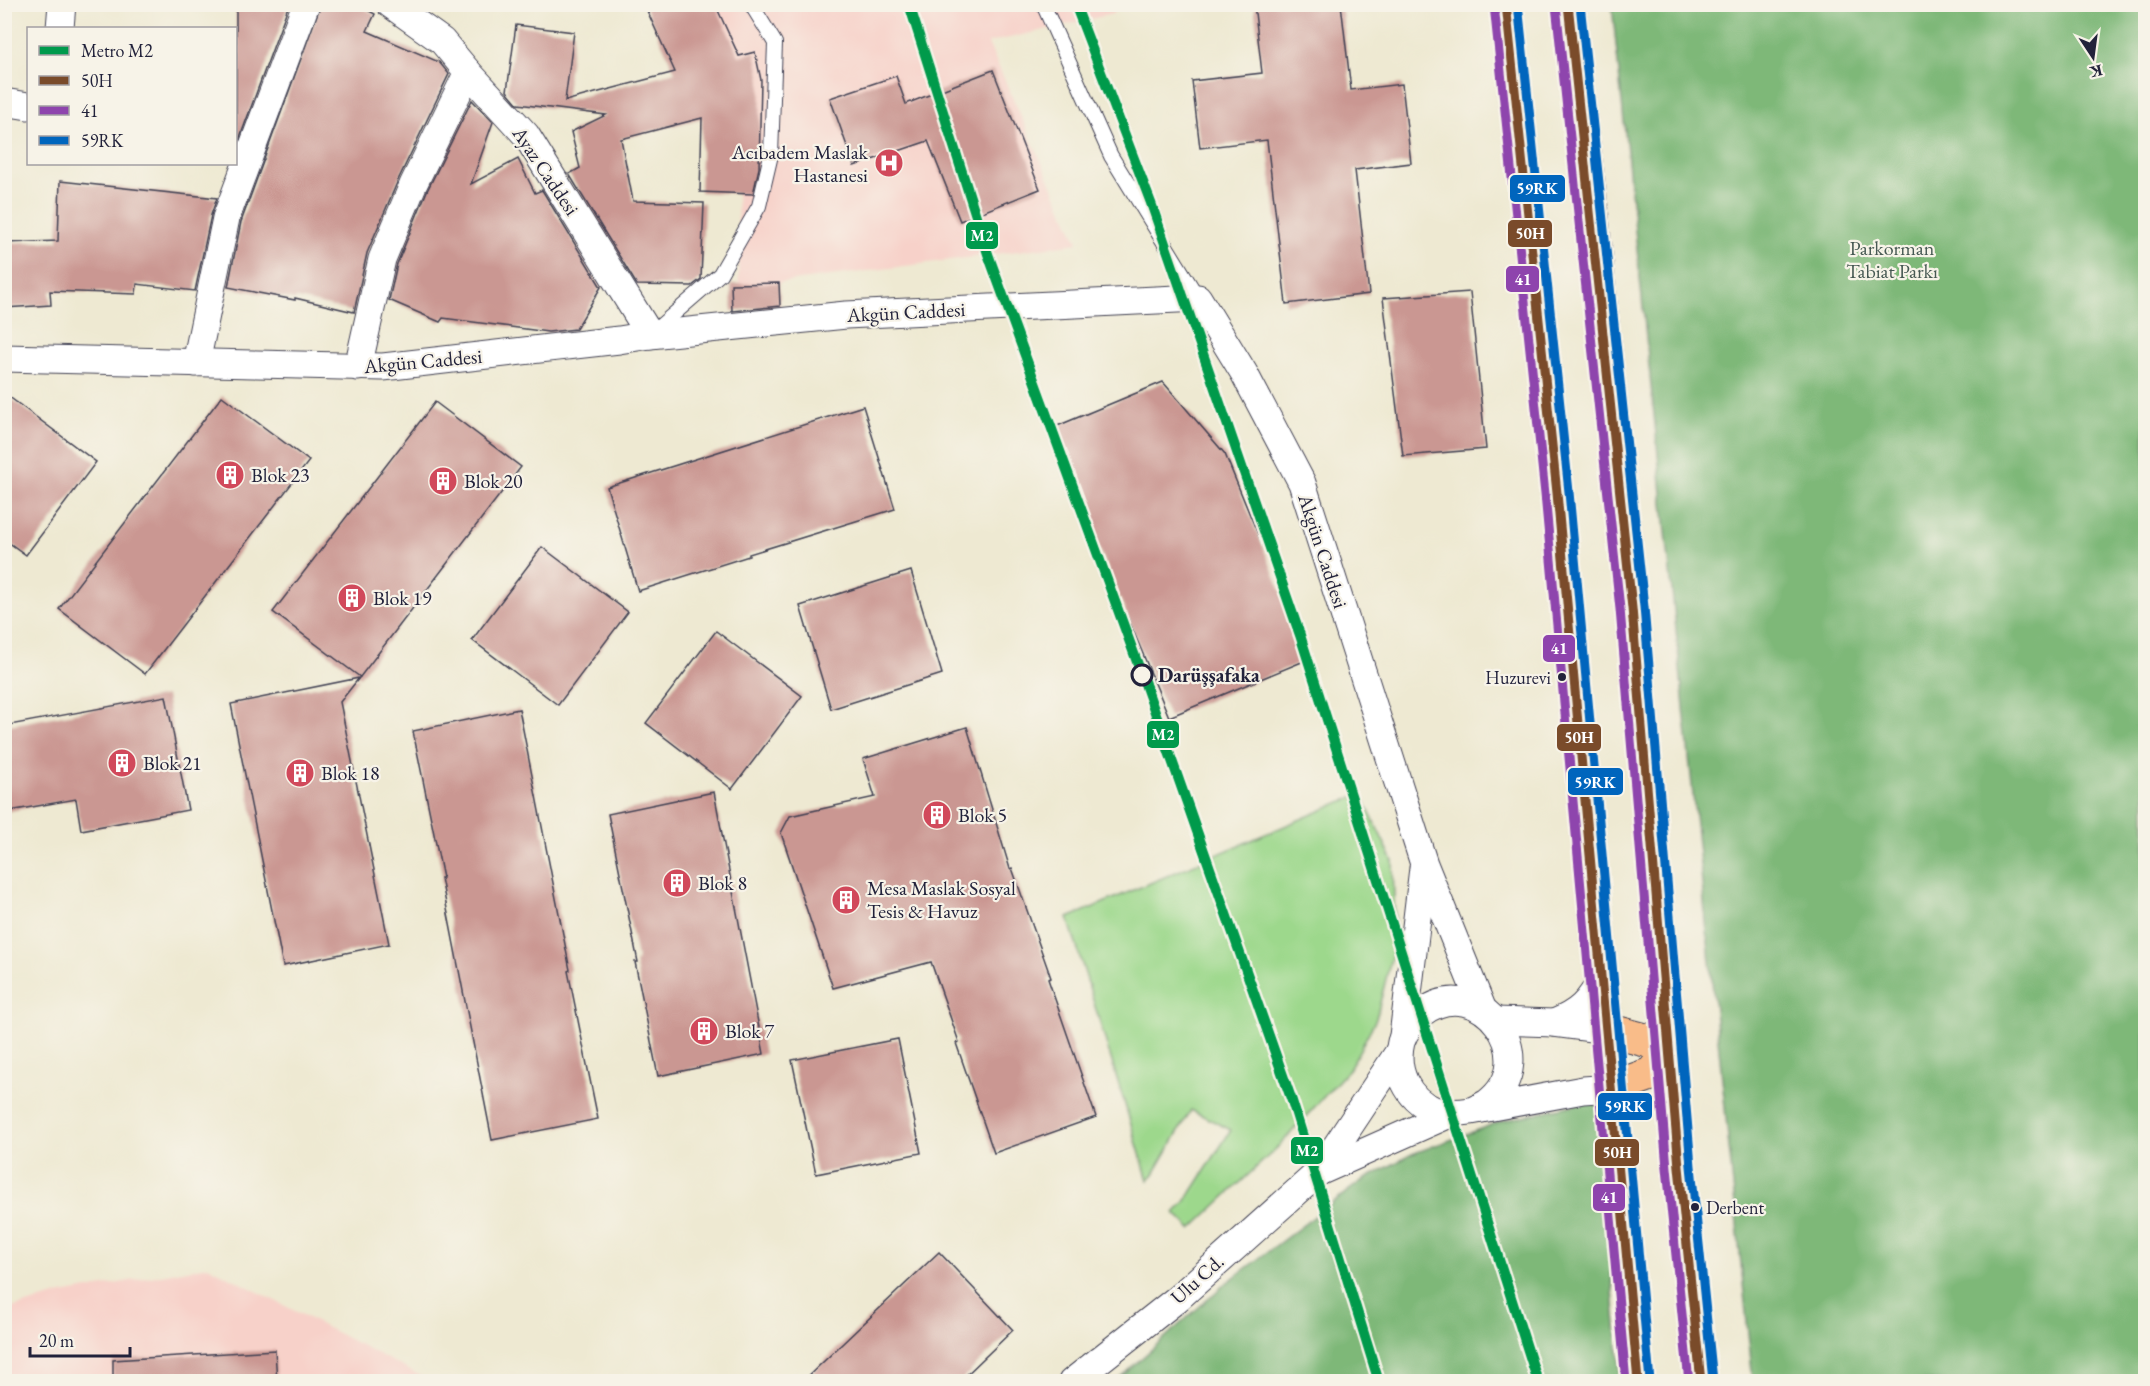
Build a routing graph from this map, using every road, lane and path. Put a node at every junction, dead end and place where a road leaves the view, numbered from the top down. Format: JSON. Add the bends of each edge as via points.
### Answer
{"nodes":[{"id":1,"x":62,"y":4,"type":"edge"},
{"id":2,"x":306,"y":4,"type":"edge"},
{"id":3,"x":390,"y":4,"type":"edge"},
{"id":4,"x":751,"y":4,"type":"edge"},
{"id":5,"x":1043,"y":4,"type":"edge"},
{"id":6,"x":1506,"y":4,"type":"edge"},
{"id":7,"x":1568,"y":4,"type":"edge"},
{"id":8,"x":60,"y":27,"type":"edge"},
{"id":9,"x":468,"y":72,"type":"junction"},
{"id":10,"x":4,"y":102,"type":"edge"},
{"id":11,"x":27,"y":106,"type":"edge"},
{"id":12,"x":1198,"y":298,"type":"junction"},
{"id":13,"x":650,"y":335,"type":"junction"},
{"id":14,"x":4,"y":358,"type":"edge"},
{"id":15,"x":196,"y":363,"type":"junction"},
{"id":16,"x":358,"y":367,"type":"junction"},
{"id":17,"x":1424,"y":864,"type":"junction"},
{"id":18,"x":1602,"y":978,"type":"junction"},
{"id":19,"x":1490,"y":1016,"type":"junction"},
{"id":20,"x":1554,"y":1023,"type":"junction"},
{"id":21,"x":1607,"y":1030,"type":"junction"},
{"id":22,"x":1401,"y":1044,"type":"junction"},
{"id":23,"x":1670,"y":1055,"type":"junction"},
{"id":24,"x":1597,"y":1089,"type":"junction"},
{"id":25,"x":1461,"y":1112,"type":"junction"},
{"id":26,"x":1319,"y":1172,"type":"junction"},
{"id":27,"x":1072,"y":1382,"type":"edge"},
{"id":28,"x":1638,"y":1382,"type":"edge"},
{"id":29,"x":1701,"y":1382,"type":"edge"}],
"edges":[{"from":1,"to":8,"type":"street"},
{"from":2,"to":15,"type":"street","via":[[226,218]]},
{"from":3,"to":9,"type":"street","name":"Ayaz Caddesi","via":[[442,41]]},
{"from":4,"to":13,"type":"lane","via":[[775,43],[771,155],[759,206],[720,274]]},
{"from":5,"to":12,"type":"lane","via":[[1111,156]]},
{"from":6,"to":18,"type":"main road"},
{"from":7,"to":23,"type":"main road","via":[[1632,608]]},
{"from":9,"to":13,"type":"street","name":"Ayaz Caddesi","via":[[526,135]]},
{"from":9,"to":16,"type":"street","via":[[382,259]]},
{"from":10,"to":11,"type":"street"},
{"from":12,"to":13,"type":"street","name":"Akgün Caddesi","via":[[846,315]]},
{"from":12,"to":17,"type":"street","name":"Akgün Caddesi","via":[[1244,373],[1302,483]]},
{"from":13,"to":16,"type":"street","name":"Akgün Caddesi"},
{"from":14,"to":15,"type":"street","name":"Akgün Caddesi"},
{"from":15,"to":16,"type":"street","name":"Akgün Caddesi"},
{"from":17,"to":19,"type":"street","name":"Akgün Caddesi"},
{"from":17,"to":22,"type":"street","name":"Akgün Caddesi"},
{"from":18,"to":20,"type":"street","via":[[1574,1014]]},
{"from":18,"to":21,"type":"main road"},
{"from":19,"to":20,"type":"street"},
{"from":19,"to":22,"type":"street","via":[[1465,1003],[1428,1008],[1413,1020]]},
{"from":19,"to":25,"type":"street","via":[[1506,1037],[1510,1055],[1508,1074],[1487,1103]]},
{"from":20,"to":21,"type":"street"},
{"from":21,"to":23,"type":"main road","via":[[1649,1041]]},
{"from":21,"to":24,"type":"main road"},
{"from":22,"to":25,"type":"street","via":[[1400,1071],[1407,1088],[1435,1110]]},
{"from":22,"to":26,"type":"street","name":"Ulu Cd."},
{"from":23,"to":24,"type":"main road","via":[[1651,1074]]},
{"from":23,"to":29,"type":"main road"},
{"from":24,"to":25,"type":"street"},
{"from":24,"to":28,"type":"main road","via":[[1615,1130]]},
{"from":25,"to":26,"type":"street","name":"Ulu Cd."},
{"from":26,"to":27,"type":"street","name":"Ulu Cd.","via":[[1177,1299]]}]}
